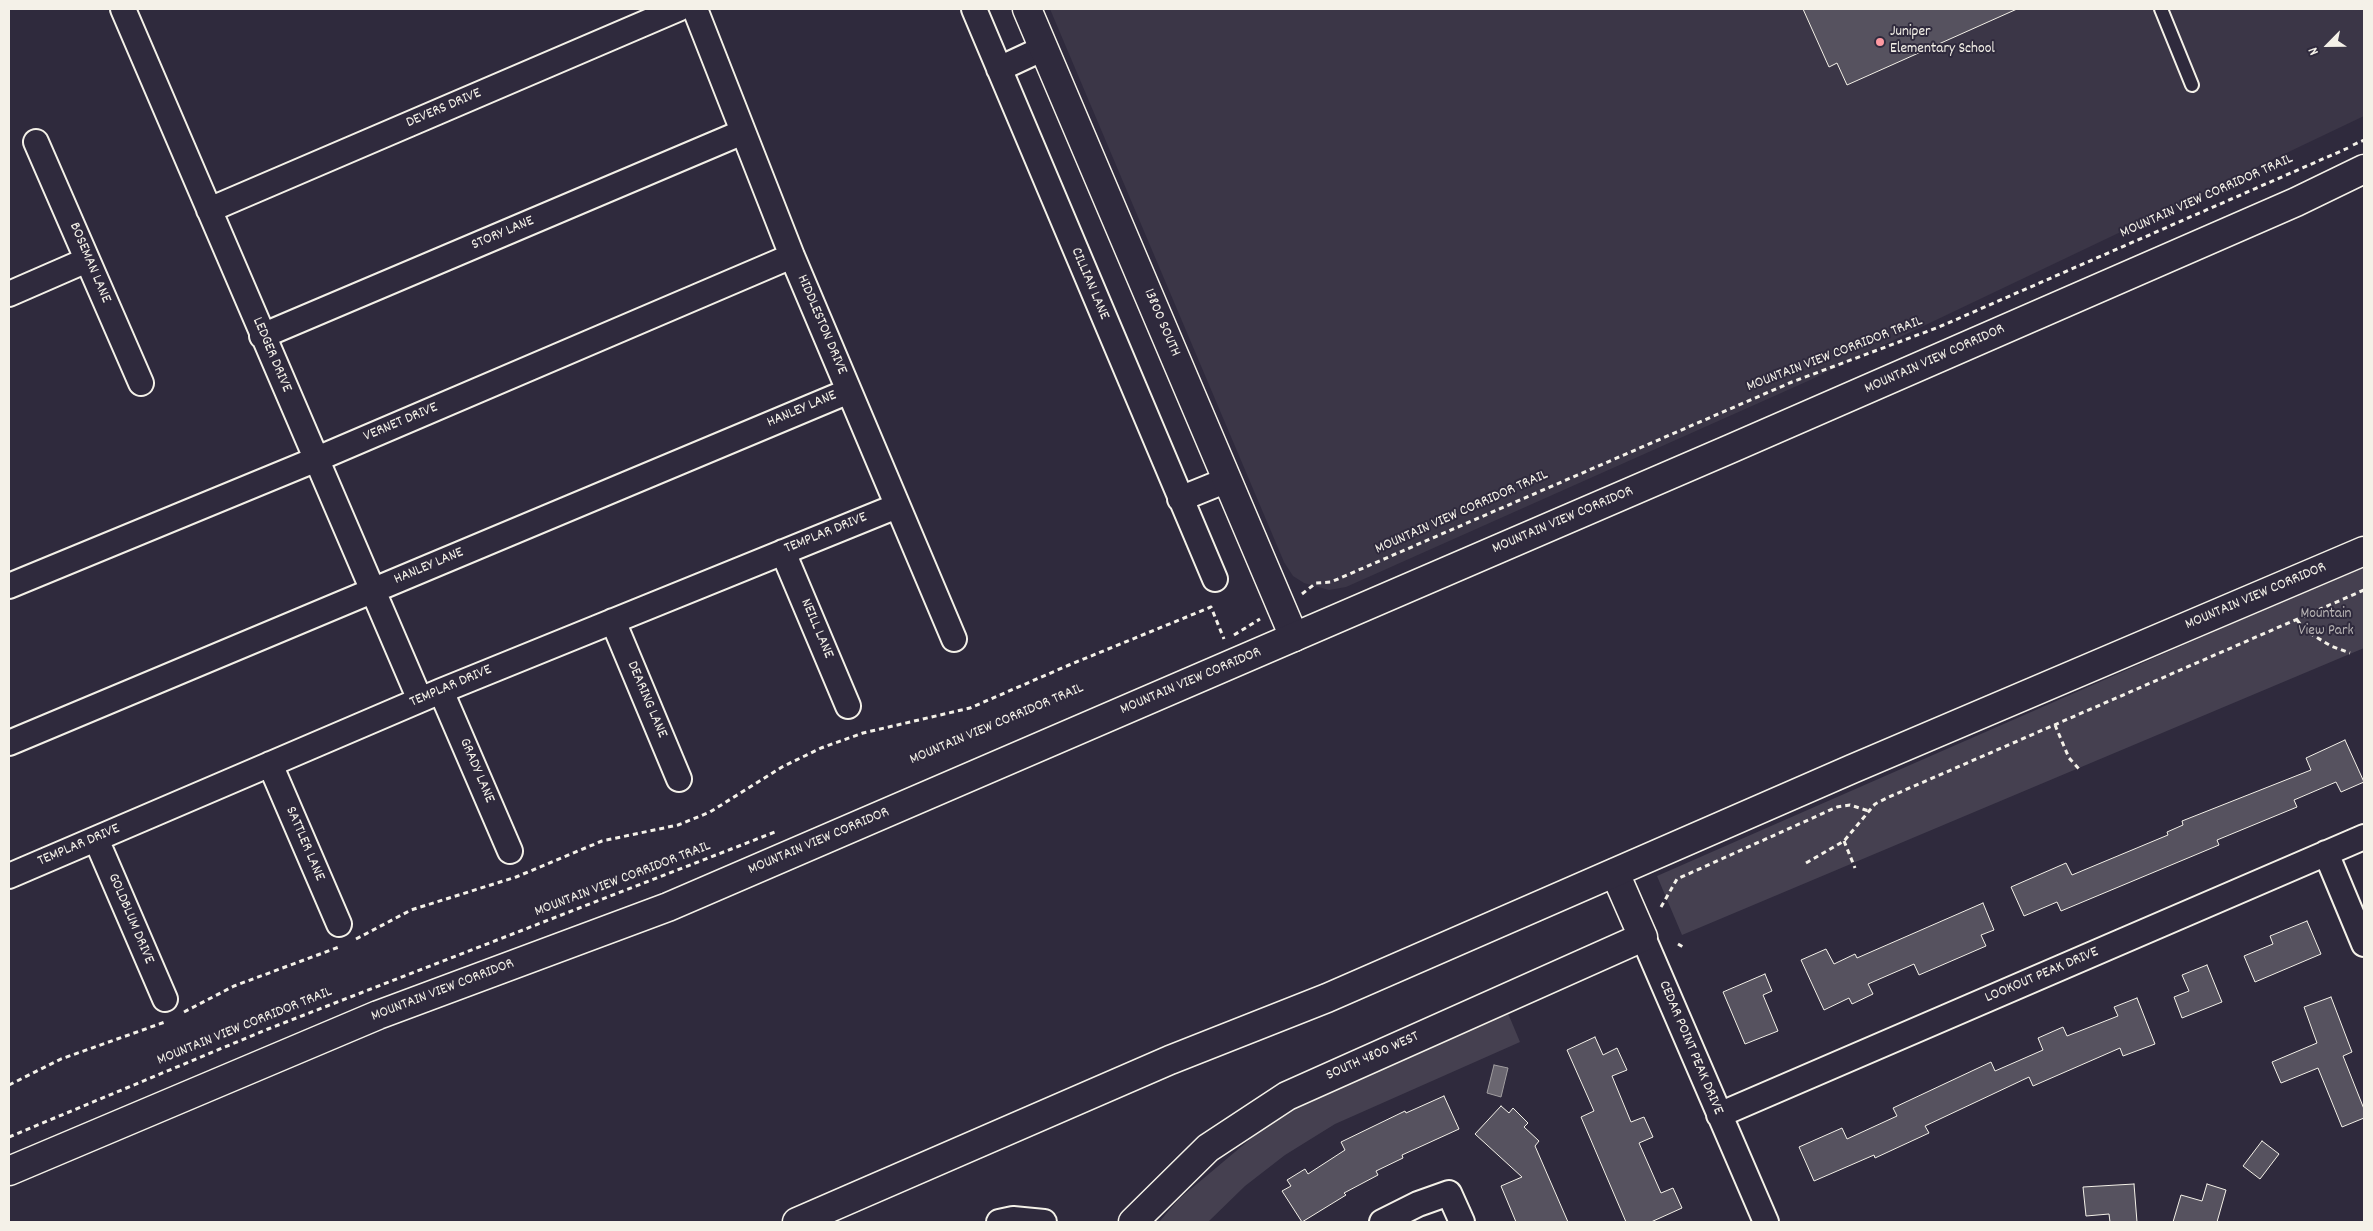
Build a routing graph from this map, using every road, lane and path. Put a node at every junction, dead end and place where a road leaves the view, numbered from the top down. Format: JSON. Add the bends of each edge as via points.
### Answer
{"nodes":[{"id":1,"x":123,"y":9,"type":"edge"},
{"id":2,"x":678,"y":9,"type":"edge"},
{"id":3,"x":694,"y":9,"type":"edge"},
{"id":4,"x":974,"y":9,"type":"edge"},
{"id":5,"x":1027,"y":9,"type":"edge"},
{"id":6,"x":2160,"y":9,"type":"edge"},
{"id":7,"x":1044,"y":48,"type":"junction"},
{"id":8,"x":999,"y":69,"type":"junction"},
{"id":9,"x":2192,"y":85,"type":"dead end"},
{"id":10,"x":743,"y":132,"type":"junction"},
{"id":11,"x":2364,"y":140,"type":"edge"},
{"id":12,"x":36,"y":142,"type":"dead end"},
{"id":13,"x":2364,"y":169,"type":"edge"},
{"id":14,"x":209,"y":210,"type":"junction"},
{"id":15,"x":792,"y":256,"type":"junction"},
{"id":16,"x":87,"y":260,"type":"junction"},
{"id":17,"x":9,"y":294,"type":"edge"},
{"id":18,"x":262,"y":336,"type":"junction"},
{"id":19,"x":141,"y":383,"type":"dead end"},
{"id":20,"x":849,"y":391,"type":"junction"},
{"id":21,"x":316,"y":459,"type":"junction"},
{"id":22,"x":1227,"y":480,"type":"junction"},
{"id":23,"x":1180,"y":499,"type":"junction"},
{"id":24,"x":897,"y":506,"type":"junction"},
{"id":25,"x":2364,"y":551,"type":"edge"},
{"id":26,"x":783,"y":552,"type":"junction"},
{"id":27,"x":1215,"y":579,"type":"dead end"},
{"id":28,"x":9,"y":586,"type":"edge"},
{"id":29,"x":1314,"y":587,"type":"dead end"},
{"id":30,"x":2364,"y":590,"type":"edge"},
{"id":31,"x":372,"y":591,"type":"junction"},
{"id":32,"x":2297,"y":620,"type":"junction"},
{"id":33,"x":613,"y":621,"type":"junction"},
{"id":34,"x":1240,"y":631,"type":"dead end"},
{"id":35,"x":1294,"y":637,"type":"junction"},
{"id":36,"x":954,"y":639,"type":"dead end"},
{"id":37,"x":1224,"y":639,"type":"junction"},
{"id":38,"x":1215,"y":643,"type":"dead end"},
{"id":39,"x":2350,"y":653,"type":"dead end"},
{"id":40,"x":441,"y":691,"type":"junction"},
{"id":41,"x":420,"y":700,"type":"junction"},
{"id":42,"x":848,"y":706,"type":"dead end"},
{"id":43,"x":2055,"y":725,"type":"junction"},
{"id":44,"x":9,"y":743,"type":"edge"},
{"id":45,"x":270,"y":764,"type":"junction"},
{"id":46,"x":2080,"y":770,"type":"dead end"},
{"id":47,"x":679,"y":779,"type":"dead end"},
{"id":48,"x":1869,"y":811,"type":"junction"},
{"id":49,"x":782,"y":829,"type":"dead end"},
{"id":50,"x":2364,"y":837,"type":"edge"},
{"id":51,"x":96,"y":839,"type":"junction"},
{"id":52,"x":1844,"y":841,"type":"junction"},
{"id":53,"x":510,"y":851,"type":"dead end"},
{"id":54,"x":2326,"y":853,"type":"junction"},
{"id":55,"x":1806,"y":863,"type":"dead end"},
{"id":56,"x":1855,"y":868,"type":"dead end"},
{"id":57,"x":1615,"y":874,"type":"junction"},
{"id":58,"x":9,"y":876,"type":"edge"},
{"id":59,"x":1660,"y":907,"type":"dead end"},
{"id":60,"x":343,"y":937,"type":"junction"},
{"id":61,"x":1643,"y":937,"type":"junction"},
{"id":62,"x":1678,"y":944,"type":"dead end"},
{"id":63,"x":2364,"y":944,"type":"edge"},
{"id":64,"x":1683,"y":947,"type":"dead end"},
{"id":65,"x":172,"y":1011,"type":"junction"},
{"id":66,"x":9,"y":1085,"type":"edge"},
{"id":67,"x":1719,"y":1115,"type":"junction"},
{"id":68,"x":9,"y":1137,"type":"edge"},
{"id":69,"x":9,"y":1171,"type":"edge"},
{"id":70,"x":797,"y":1222,"type":"edge"},
{"id":71,"x":1000,"y":1222,"type":"edge"},
{"id":72,"x":1044,"y":1222,"type":"edge"},
{"id":73,"x":1133,"y":1222,"type":"edge"},
{"id":74,"x":1382,"y":1222,"type":"edge"},
{"id":75,"x":1462,"y":1222,"type":"edge"},
{"id":76,"x":1766,"y":1222,"type":"edge"}],
"edges":[{"from":1,"to":14,"type":"street","name":"LEDGER DRIVE"},
{"from":2,"to":14,"type":"street","name":"DEVERS DRIVE"},
{"from":3,"to":10,"type":"street","name":"HIDDLESTON DRIVE"},
{"from":4,"to":8,"type":"street","name":"CILLIAN LANE"},
{"from":5,"to":7,"type":"main road","name":"13800 SOUTH"},
{"from":6,"to":9,"type":"lane"},
{"from":7,"to":8,"type":"street"},
{"from":7,"to":22,"type":"main road","name":"13800 SOUTH"},
{"from":8,"to":23,"type":"street","name":"CILLIAN LANE"},
{"from":10,"to":15,"type":"street","name":"HIDDLESTON DRIVE"},
{"from":10,"to":18,"type":"street","name":"STORY LANE"},
{"from":11,"to":29,"type":"path","name":"MOUNTAIN VIEW CORRIDOR TRAIL","via":[[1939,327],[1792,382],[1331,582],[1316,583]]},
{"from":12,"to":16,"type":"street","name":"BOSEMAN LANE"},
{"from":13,"to":35,"type":"main road","name":"MOUNTAIN VIEW CORRIDOR","via":[[2296,202]]},
{"from":14,"to":18,"type":"street","name":"LEDGER DRIVE"},
{"from":15,"to":20,"type":"street","name":"HIDDLESTON DRIVE"},
{"from":15,"to":21,"type":"street","name":"VERNET DRIVE"},
{"from":16,"to":17,"type":"street"},
{"from":16,"to":19,"type":"street","name":"BOSEMAN LANE"},
{"from":18,"to":21,"type":"street","name":"LEDGER DRIVE"},
{"from":20,"to":24,"type":"street","name":"HIDDLESTON DRIVE"},
{"from":20,"to":31,"type":"street","name":"HANLEY LANE"},
{"from":21,"to":28,"type":"street","name":"VERNET DRIVE"},
{"from":21,"to":31,"type":"street","name":"LEDGER DRIVE"},
{"from":22,"to":23,"type":"street"},
{"from":22,"to":35,"type":"main road","name":"13800 SOUTH"},
{"from":23,"to":27,"type":"street","name":"CILLIAN LANE"},
{"from":24,"to":26,"type":"street","name":"TEMPLAR DRIVE"},
{"from":24,"to":36,"type":"street","name":"HIDDLESTON DRIVE"},
{"from":25,"to":57,"type":"main road","name":"MOUNTAIN VIEW CORRIDOR","via":[[1852,769]]},
{"from":26,"to":33,"type":"street","name":"TEMPLAR DRIVE"},
{"from":26,"to":42,"type":"street","name":"NEILL LANE"},
{"from":30,"to":32,"type":"path"},
{"from":31,"to":41,"type":"street","name":"LEDGER DRIVE"},
{"from":31,"to":44,"type":"street","name":"HANLEY LANE"},
{"from":32,"to":39,"type":"path","via":[[2306,631]]},
{"from":32,"to":43,"type":"path"},
{"from":33,"to":40,"type":"street","name":"TEMPLAR DRIVE"},
{"from":33,"to":47,"type":"street","name":"DEARING LANE"},
{"from":34,"to":37,"type":"path"},
{"from":35,"to":69,"type":"main road","name":"MOUNTAIN VIEW CORRIDOR","via":[[668,907],[378,1015]]},
{"from":37,"to":38,"type":"path"},
{"from":37,"to":60,"type":"path","via":[[1211,607],[970,708],[863,733],[821,748],[782,767],[710,812],[678,825],[602,841],[516,877],[412,910]]},
{"from":40,"to":41,"type":"street","name":"TEMPLAR DRIVE"},
{"from":40,"to":53,"type":"street","name":"GRADY LANE"},
{"from":41,"to":45,"type":"street","name":"TEMPLAR DRIVE"},
{"from":43,"to":46,"type":"path","via":[[2069,758]]},
{"from":43,"to":48,"type":"path","via":[[1889,796]]},
{"from":45,"to":51,"type":"street","name":"TEMPLAR DRIVE"},
{"from":45,"to":60,"type":"street","name":"SATTLER LANE"},
{"from":48,"to":52,"type":"path"},
{"from":48,"to":59,"type":"path","via":[[1850,805],[1837,807],[1677,879]]},
{"from":49,"to":68,"type":"path","name":"MOUNTAIN VIEW CORRIDOR TRAIL","via":[[268,1029]]},
{"from":50,"to":54,"type":"street","name":"LOOKOUT PEAK DRIVE"},
{"from":51,"to":58,"type":"street","name":"TEMPLAR DRIVE"},
{"from":51,"to":65,"type":"street","name":"GOLDBLUM DRIVE"},
{"from":52,"to":55,"type":"path"},
{"from":52,"to":56,"type":"path"},
{"from":54,"to":63,"type":"street"},
{"from":54,"to":67,"type":"street","name":"LOOKOUT PEAK DRIVE"},
{"from":57,"to":61,"type":"main road","name":"CEDAR POINT PEAK DRIVE"},
{"from":57,"to":70,"type":"main road","name":"MOUNTAIN VIEW CORRIDOR","via":[[1327,998],[1104,1088]]},
{"from":60,"to":65,"type":"path","via":[[310,960]]},
{"from":61,"to":67,"type":"street","name":"CEDAR POINT PEAK DRIVE"},
{"from":61,"to":73,"type":"main road","name":"SOUTH 4800 WEST","via":[[1286,1096],[1208,1148]]},
{"from":62,"to":64,"type":"path"},
{"from":65,"to":66,"type":"path","via":[[60,1059]]},
{"from":67,"to":76,"type":"street","name":"CEDAR POINT PEAK DRIVE"},
{"from":71,"to":72,"type":"street","via":[[1013,1219]]},
{"from":74,"to":75,"type":"street","via":[[1449,1193]]}]}
